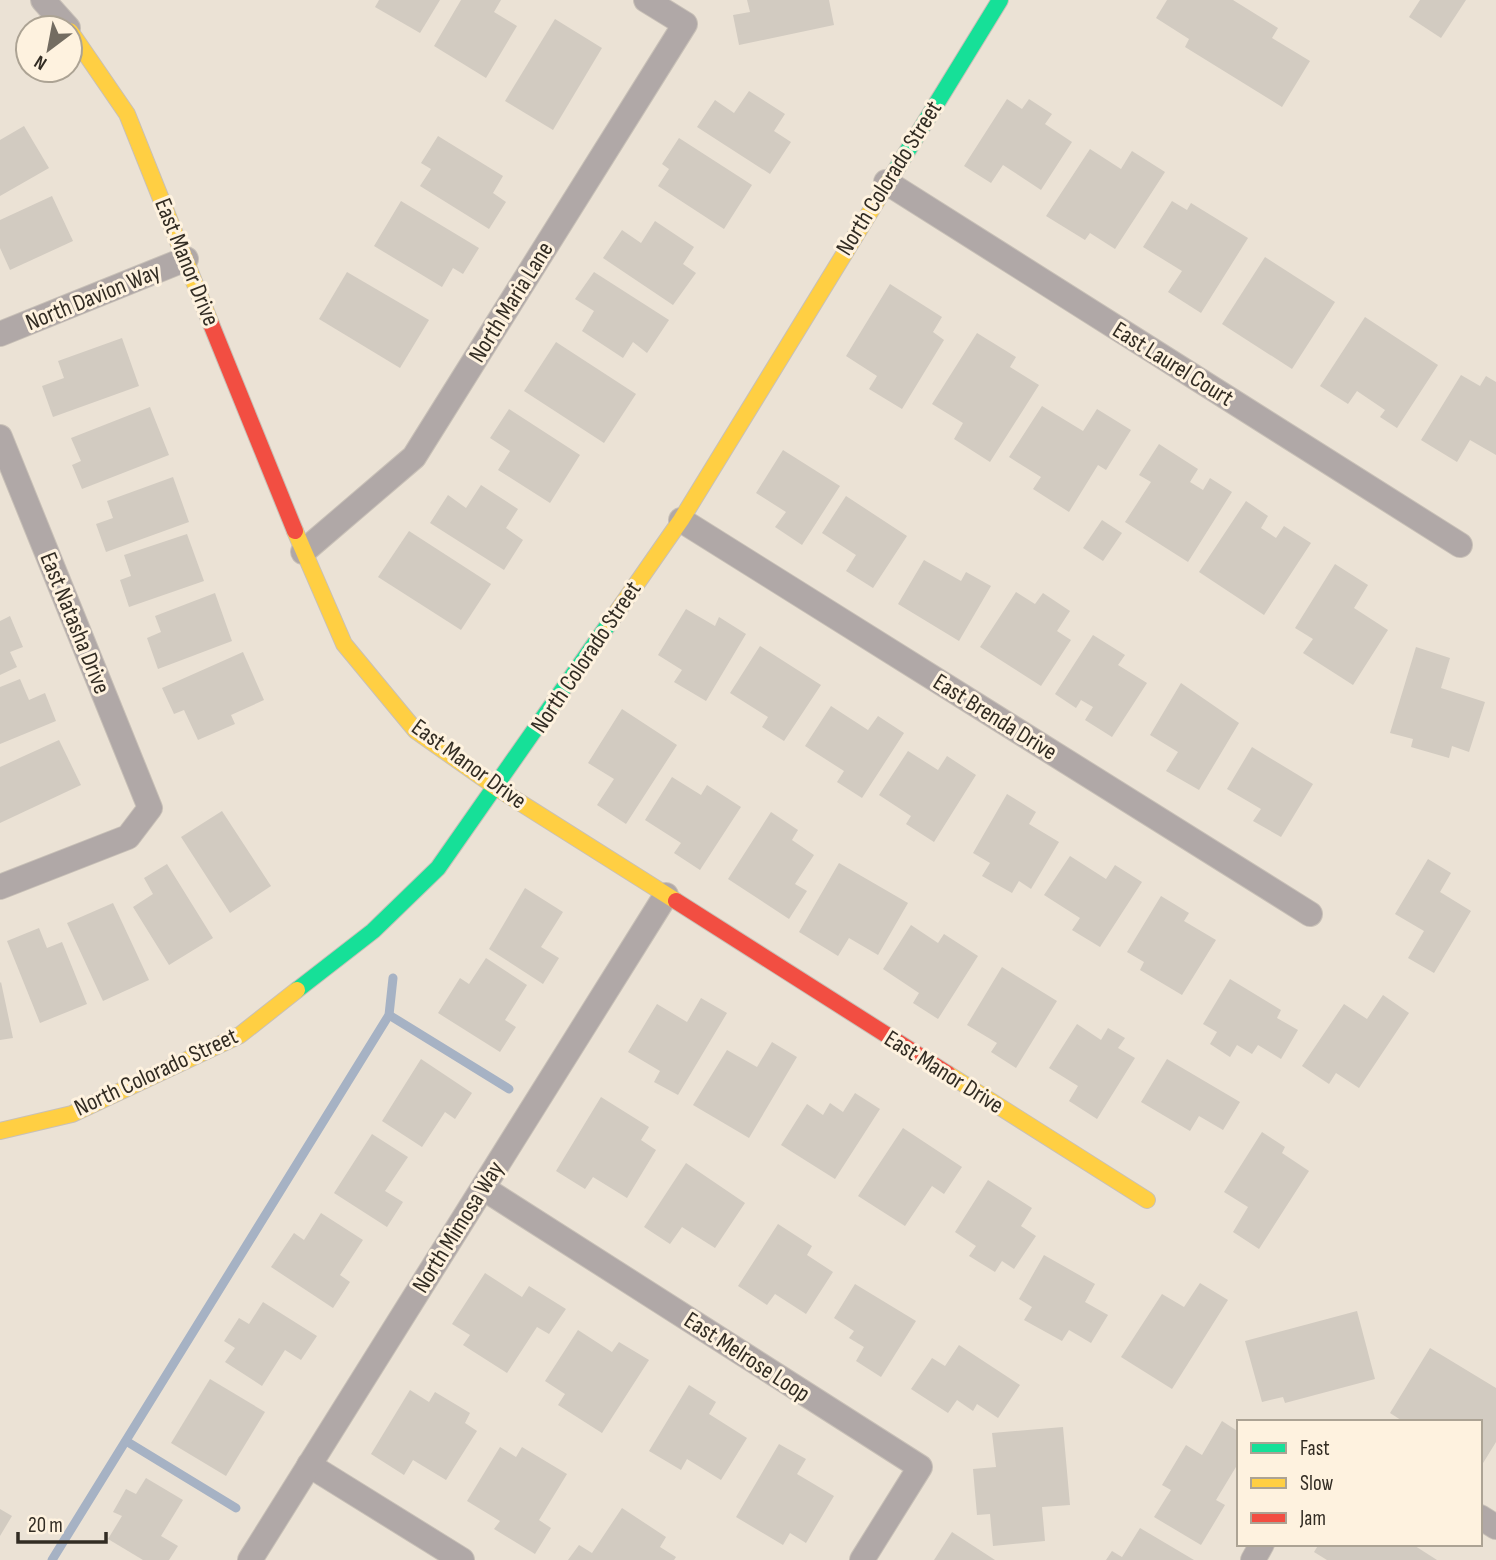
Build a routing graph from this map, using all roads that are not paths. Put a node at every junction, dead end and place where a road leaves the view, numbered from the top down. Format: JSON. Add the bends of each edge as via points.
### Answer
{"nodes":[{"id":1,"x":43,"y":0,"type":"edge"},
{"id":2,"x":646,"y":0,"type":"edge"},
{"id":3,"x":1000,"y":0,"type":"edge"},
{"id":4,"x":56,"y":14,"type":"edge"},
{"id":5,"x":84,"y":51,"type":"edge"},
{"id":6,"x":886,"y":182,"type":"junction"},
{"id":7,"x":186,"y":260,"type":"junction"},
{"id":8,"x":0,"y":334,"type":"edge"},
{"id":9,"x":0,"y":437,"type":"edge"},
{"id":10,"x":681,"y":520,"type":"junction"},
{"id":11,"x":1460,"y":545,"type":"dead end"},
{"id":12,"x":303,"y":552,"type":"junction"},
{"id":13,"x":497,"y":788,"type":"junction"},
{"id":14,"x":0,"y":887,"type":"edge"},
{"id":15,"x":666,"y":895,"type":"junction"},
{"id":16,"x":1310,"y":914,"type":"dead end"},
{"id":17,"x":0,"y":1130,"type":"edge"},
{"id":18,"x":483,"y":1188,"type":"junction"},
{"id":19,"x":1147,"y":1200,"type":"dead end"},
{"id":20,"x":309,"y":1465,"type":"junction"},
{"id":21,"x":250,"y":1560,"type":"edge"},
{"id":22,"x":462,"y":1560,"type":"edge"},
{"id":23,"x":862,"y":1560,"type":"edge"}],
"edges":[{"from":1,"to":4,"type":"street","name":"East Manor Drive"},
{"from":2,"to":12,"type":"street","name":"North Maria Lane","via":[[685,24],[414,457]]},
{"from":3,"to":6,"type":"street","name":"North Colorado Street"},
{"from":5,"to":7,"type":"street","name":"East Manor Drive","via":[[128,114]]},
{"from":6,"to":10,"type":"street","name":"North Colorado Street"},
{"from":6,"to":11,"type":"street","name":"East Laurel Court"},
{"from":7,"to":8,"type":"street","name":"North Davion Way"},
{"from":7,"to":12,"type":"street","name":"East Manor Drive"},
{"from":9,"to":14,"type":"street","name":"East Natasha Drive","via":[[150,808],[128,836]]},
{"from":10,"to":13,"type":"street","name":"North Colorado Street"},
{"from":10,"to":16,"type":"street","name":"East Brenda Drive"},
{"from":12,"to":13,"type":"street","name":"East Manor Drive","via":[[352,654],[416,731]]},
{"from":13,"to":15,"type":"street","name":"East Manor Drive"},
{"from":13,"to":17,"type":"street","name":"North Colorado Street","via":[[438,868],[373,931],[240,1035],[72,1114]]},
{"from":15,"to":18,"type":"street","name":"North Mimosa Way"},
{"from":15,"to":19,"type":"street","name":"East Manor Drive"},
{"from":18,"to":20,"type":"street","name":"North Mimosa Way"},
{"from":18,"to":23,"type":"street","name":"East Melrose Loop","via":[[920,1467]]},
{"from":20,"to":21,"type":"street","name":"North Mimosa Way"},
{"from":20,"to":22,"type":"street"}]}
